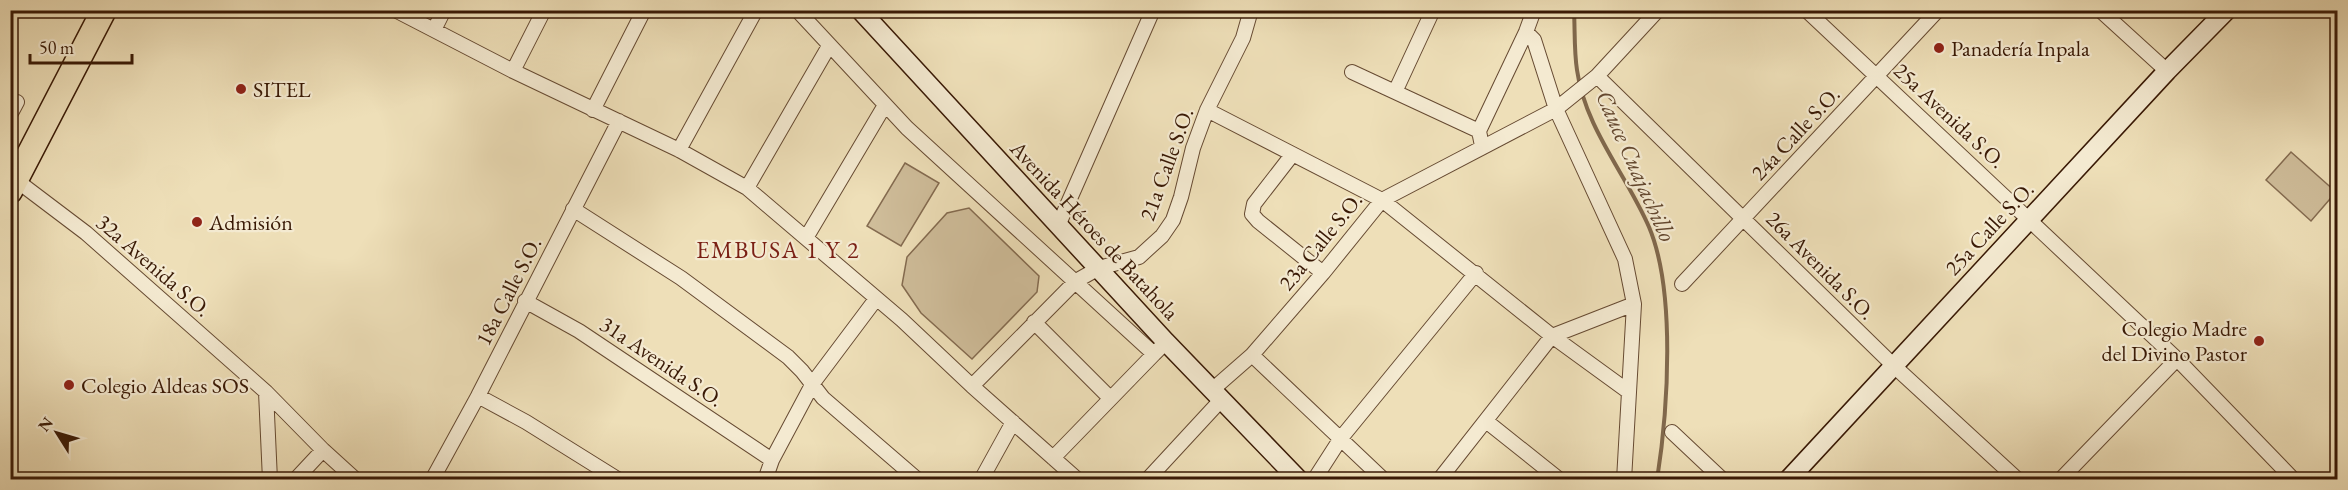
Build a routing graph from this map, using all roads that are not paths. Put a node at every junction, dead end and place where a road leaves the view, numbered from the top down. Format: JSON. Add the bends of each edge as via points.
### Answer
{"nodes":[{"id":1,"x":86,"y":10,"type":"edge"},
{"id":2,"x":104,"y":10,"type":"edge"},
{"id":3,"x":395,"y":10,"type":"edge"},
{"id":4,"x":444,"y":10,"type":"edge"},
{"id":5,"x":544,"y":10,"type":"edge"},
{"id":6,"x":644,"y":10,"type":"edge"},
{"id":7,"x":756,"y":10,"type":"edge"},
{"id":8,"x":797,"y":10,"type":"edge"},
{"id":9,"x":860,"y":10,"type":"edge"},
{"id":10,"x":1153,"y":10,"type":"edge"},
{"id":11,"x":1251,"y":10,"type":"edge"},
{"id":12,"x":1433,"y":10,"type":"edge"},
{"id":13,"x":1534,"y":10,"type":"edge"},
{"id":14,"x":1658,"y":10,"type":"edge"},
{"id":15,"x":1806,"y":10,"type":"edge"},
{"id":16,"x":1938,"y":10,"type":"edge"},
{"id":17,"x":2100,"y":10,"type":"edge"},
{"id":18,"x":2227,"y":10,"type":"edge"},
{"id":19,"x":434,"y":30,"type":"junction"},
{"id":20,"x":1526,"y":32,"type":"junction"},
{"id":21,"x":829,"y":46,"type":"junction"},
{"id":22,"x":513,"y":71,"type":"junction"},
{"id":23,"x":2167,"y":71,"type":"junction"},
{"id":24,"x":1352,"y":72,"type":"dead end"},
{"id":25,"x":1876,"y":76,"type":"junction"},
{"id":26,"x":1593,"y":80,"type":"junction"},
{"id":27,"x":1395,"y":92,"type":"junction"},
{"id":28,"x":885,"y":105,"type":"junction"},
{"id":29,"x":1556,"y":109,"type":"junction"},
{"id":30,"x":593,"y":110,"type":"junction"},
{"id":31,"x":1207,"y":110,"type":"junction"},
{"id":32,"x":619,"y":120,"type":"junction"},
{"id":33,"x":1479,"y":131,"type":"junction"},
{"id":34,"x":1482,"y":146,"type":"junction"},
{"id":35,"x":679,"y":150,"type":"junction"},
{"id":36,"x":1292,"y":155,"type":"junction"},
{"id":37,"x":12,"y":177,"type":"edge"},
{"id":38,"x":747,"y":188,"type":"junction"},
{"id":39,"x":1382,"y":200,"type":"junction"},
{"id":40,"x":573,"y":209,"type":"junction"},
{"id":41,"x":1744,"y":219,"type":"junction"},
{"id":42,"x":2030,"y":219,"type":"junction"},
{"id":43,"x":1058,"y":226,"type":"junction"},
{"id":44,"x":806,"y":238,"type":"junction"},
{"id":45,"x":1099,"y":268,"type":"junction"},
{"id":46,"x":1323,"y":273,"type":"junction"},
{"id":47,"x":1476,"y":273,"type":"junction"},
{"id":48,"x":1076,"y":281,"type":"junction"},
{"id":49,"x":1682,"y":284,"type":"dead end"},
{"id":50,"x":876,"y":299,"type":"junction"},
{"id":51,"x":525,"y":301,"type":"junction"},
{"id":52,"x":1634,"y":304,"type":"junction"},
{"id":53,"x":1034,"y":322,"type":"junction"},
{"id":54,"x":1552,"y":336,"type":"junction"},
{"id":55,"x":1160,"y":348,"type":"junction"},
{"id":56,"x":1252,"y":355,"type":"junction"},
{"id":57,"x":2177,"y":359,"type":"junction"},
{"id":58,"x":1894,"y":366,"type":"junction"},
{"id":59,"x":813,"y":383,"type":"junction"},
{"id":60,"x":972,"y":386,"type":"junction"},
{"id":61,"x":266,"y":392,"type":"junction"},
{"id":62,"x":1629,"y":392,"type":"junction"},
{"id":63,"x":1216,"y":395,"type":"junction"},
{"id":64,"x":478,"y":396,"type":"junction"},
{"id":65,"x":1110,"y":398,"type":"junction"},
{"id":66,"x":1486,"y":421,"type":"junction"},
{"id":67,"x":1012,"y":422,"type":"junction"},
{"id":68,"x":1672,"y":432,"type":"dead end"},
{"id":69,"x":1341,"y":438,"type":"junction"},
{"id":70,"x":323,"y":450,"type":"junction"},
{"id":71,"x":1053,"y":458,"type":"junction"},
{"id":72,"x":772,"y":460,"type":"junction"},
{"id":73,"x":1558,"y":479,"type":"edge"},
{"id":74,"x":270,"y":480,"type":"edge"},
{"id":75,"x":295,"y":480,"type":"edge"},
{"id":76,"x":356,"y":480,"type":"edge"},
{"id":77,"x":432,"y":480,"type":"edge"},
{"id":78,"x":619,"y":480,"type":"edge"},
{"id":79,"x":765,"y":480,"type":"edge"},
{"id":80,"x":918,"y":480,"type":"edge"},
{"id":81,"x":981,"y":480,"type":"edge"},
{"id":82,"x":1078,"y":480,"type":"edge"},
{"id":83,"x":1147,"y":480,"type":"edge"},
{"id":84,"x":1299,"y":480,"type":"edge"},
{"id":85,"x":1314,"y":480,"type":"edge"},
{"id":86,"x":1384,"y":480,"type":"edge"},
{"id":87,"x":1439,"y":480,"type":"edge"},
{"id":88,"x":1624,"y":480,"type":"edge"},
{"id":89,"x":1723,"y":480,"type":"edge"},
{"id":90,"x":1788,"y":480,"type":"edge"},
{"id":91,"x":2018,"y":480,"type":"edge"},
{"id":92,"x":2060,"y":480,"type":"edge"},
{"id":93,"x":2294,"y":480,"type":"edge"}],
"edges":[{"from":1,"to":37,"type":"highway"},
{"from":2,"to":37,"type":"highway"},
{"from":3,"to":19,"type":"street"},
{"from":4,"to":19,"type":"street"},
{"from":5,"to":22,"type":"street"},
{"from":6,"to":30,"type":"street"},
{"from":7,"to":35,"type":"street"},
{"from":8,"to":21,"type":"street"},
{"from":9,"to":43,"type":"street","name":"Avenida Héroes de Batahola"},
{"from":10,"to":43,"type":"street"},
{"from":11,"to":31,"type":"street","name":"21a Calle S.O.","via":[[1243,38]]},
{"from":12,"to":27,"type":"street"},
{"from":13,"to":20,"type":"street"},
{"from":14,"to":26,"type":"street","name":"23a Calle S.O."},
{"from":15,"to":25,"type":"street","name":"25a Avenida S.O."},
{"from":16,"to":25,"type":"street","name":"24a Calle S.O."},
{"from":17,"to":23,"type":"street"},
{"from":18,"to":23,"type":"street","name":"25a Calle S.O."},
{"from":19,"to":22,"type":"street"},
{"from":20,"to":29,"type":"street","via":[[1540,54]]},
{"from":20,"to":33,"type":"street"},
{"from":21,"to":28,"type":"street"},
{"from":21,"to":38,"type":"street"},
{"from":22,"to":30,"type":"street"},
{"from":23,"to":42,"type":"street","name":"25a Calle S.O."},
{"from":24,"to":27,"type":"street"},
{"from":25,"to":41,"type":"street","name":"24a Calle S.O."},
{"from":25,"to":42,"type":"street","name":"25a Avenida S.O."},
{"from":26,"to":29,"type":"street","name":"23a Calle S.O."},
{"from":26,"to":41,"type":"street","name":"26a Avenida S.O."},
{"from":27,"to":33,"type":"street"},
{"from":28,"to":44,"type":"street"},
{"from":28,"to":48,"type":"street"},
{"from":29,"to":34,"type":"street","name":"23a Calle S.O."},
{"from":29,"to":52,"type":"street","via":[[1624,259]]},
{"from":30,"to":32,"type":"street"},
{"from":31,"to":36,"type":"street"},
{"from":31,"to":45,"type":"street","name":"21a Calle S.O.","via":[[1173,220],[1162,237],[1139,257]]},
{"from":32,"to":35,"type":"street"},
{"from":32,"to":40,"type":"street","name":"18a Calle S.O."},
{"from":33,"to":34,"type":"street"},
{"from":34,"to":39,"type":"street","name":"23a Calle S.O."},
{"from":35,"to":38,"type":"street"},
{"from":36,"to":39,"type":"street"},
{"from":36,"to":46,"type":"street","via":[[1254,204],[1252,214]]},
{"from":37,"to":61,"type":"street","name":"32a Avenida S.O.","via":[[86,233]]},
{"from":38,"to":44,"type":"street"},
{"from":39,"to":46,"type":"street","name":"23a Calle S.O."},
{"from":39,"to":47,"type":"street"},
{"from":40,"to":51,"type":"street","name":"18a Calle S.O."},
{"from":40,"to":59,"type":"street","via":[[681,278],[788,357]]},
{"from":41,"to":49,"type":"street","name":"24a Calle S.O."},
{"from":41,"to":58,"type":"street","name":"26a Avenida S.O."},
{"from":42,"to":57,"type":"street","name":"25a Avenida S.O."},
{"from":42,"to":58,"type":"street","name":"25a Calle S.O."},
{"from":43,"to":45,"type":"street","name":"Avenida Héroes de Batahola"},
{"from":44,"to":50,"type":"street"},
{"from":45,"to":48,"type":"street","name":"21a Calle S.O."},
{"from":45,"to":55,"type":"street","name":"Avenida Héroes de Batahola"},
{"from":46,"to":56,"type":"street","name":"23a Calle S.O."},
{"from":47,"to":54,"type":"street"},
{"from":47,"to":69,"type":"street"},
{"from":48,"to":53,"type":"street","name":"21a Calle S.O."},
{"from":48,"to":55,"type":"street"},
{"from":50,"to":59,"type":"street"},
{"from":50,"to":60,"type":"street"},
{"from":51,"to":64,"type":"street","name":"18a Calle S.O."},
{"from":51,"to":72,"type":"street","name":"31a Avenida S.O.","via":[[579,331]]},
{"from":52,"to":54,"type":"street"},
{"from":52,"to":62,"type":"street"},
{"from":53,"to":60,"type":"street","name":"21a Calle S.O."},
{"from":53,"to":65,"type":"street"},
{"from":54,"to":62,"type":"street"},
{"from":54,"to":66,"type":"street"},
{"from":55,"to":63,"type":"street","name":"Avenida Héroes de Batahola"},
{"from":55,"to":65,"type":"street"},
{"from":56,"to":63,"type":"street","name":"23a Calle S.O."},
{"from":56,"to":69,"type":"street"},
{"from":57,"to":92,"type":"street"},
{"from":57,"to":93,"type":"street","name":"25a Avenida S.O."},
{"from":58,"to":90,"type":"street","name":"25a Calle S.O."},
{"from":58,"to":91,"type":"street","name":"26a Avenida S.O."},
{"from":59,"to":72,"type":"street"},
{"from":59,"to":80,"type":"street","via":[[823,398]]},
{"from":60,"to":67,"type":"street"},
{"from":61,"to":70,"type":"street","name":"32a Avenida S.O."},
{"from":61,"to":74,"type":"street"},
{"from":62,"to":88,"type":"street"},
{"from":63,"to":83,"type":"street","name":"23a Calle S.O."},
{"from":63,"to":84,"type":"street","name":"Avenida Héroes de Batahola"},
{"from":64,"to":77,"type":"street","name":"18a Calle S.O."},
{"from":64,"to":78,"type":"street"},
{"from":65,"to":71,"type":"street"},
{"from":66,"to":73,"type":"street"},
{"from":66,"to":87,"type":"street"},
{"from":67,"to":71,"type":"street"},
{"from":67,"to":81,"type":"street"},
{"from":68,"to":89,"type":"street"},
{"from":69,"to":85,"type":"street"},
{"from":69,"to":86,"type":"street"},
{"from":70,"to":75,"type":"street"},
{"from":70,"to":76,"type":"street","name":"32a Avenida S.O."},
{"from":71,"to":82,"type":"street"},
{"from":72,"to":79,"type":"street"}]}
